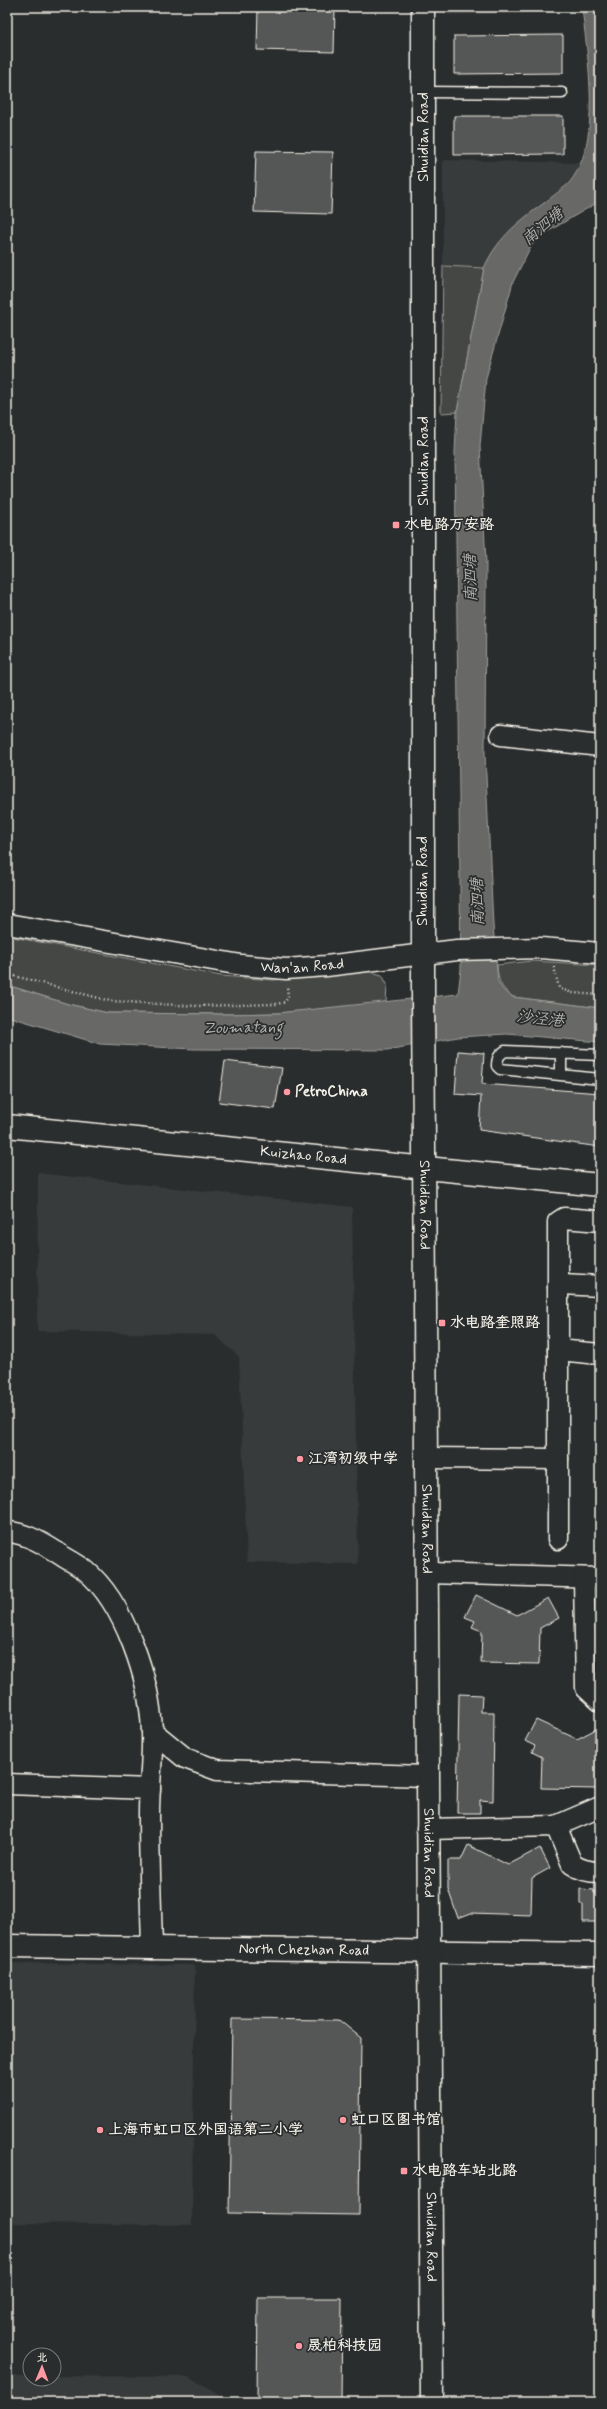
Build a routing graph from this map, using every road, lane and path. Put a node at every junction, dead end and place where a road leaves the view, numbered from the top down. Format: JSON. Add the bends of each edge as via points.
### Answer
{"nodes":[{"id":1,"x":423,"y":7,"type":"edge"},
{"id":2,"x":424,"y":92,"type":"junction"},
{"id":3,"x":562,"y":93,"type":"dead end"},
{"id":4,"x":501,"y":735,"type":"dead end"},
{"id":5,"x":600,"y":746,"type":"edge"},
{"id":6,"x":7,"y":924,"type":"edge"},
{"id":7,"x":551,"y":948,"type":"junction"},
{"id":8,"x":600,"y":953,"type":"edge"},
{"id":9,"x":423,"y":954,"type":"junction"},
{"id":10,"x":286,"y":968,"type":"junction"},
{"id":11,"x":7,"y":974,"type":"edge"},
{"id":12,"x":600,"y":995,"type":"edge"},
{"id":13,"x":561,"y":1053,"type":"junction"},
{"id":14,"x":600,"y":1055,"type":"edge"},
{"id":15,"x":561,"y":1075,"type":"junction"},
{"id":16,"x":600,"y":1079,"type":"edge"},
{"id":17,"x":7,"y":1126,"type":"edge"},
{"id":18,"x":426,"y":1168,"type":"junction"},
{"id":19,"x":600,"y":1185,"type":"edge"},
{"id":20,"x":600,"y":1222,"type":"edge"},
{"id":21,"x":558,"y":1286,"type":"junction"},
{"id":22,"x":600,"y":1286,"type":"edge"},
{"id":23,"x":558,"y":1350,"type":"junction"},
{"id":24,"x":600,"y":1354,"type":"edge"},
{"id":25,"x":427,"y":1458,"type":"junction"},
{"id":26,"x":558,"y":1466,"type":"junction"},
{"id":27,"x":7,"y":1532,"type":"edge"},
{"id":28,"x":558,"y":1539,"type":"dead end"},
{"id":29,"x":428,"y":1573,"type":"junction"},
{"id":30,"x":592,"y":1578,"type":"edge"},
{"id":31,"x":600,"y":1701,"type":"edge"},
{"id":32,"x":152,"y":1730,"type":"junction"},
{"id":33,"x":427,"y":1776,"type":"junction"},
{"id":34,"x":7,"y":1784,"type":"edge"},
{"id":35,"x":150,"y":1789,"type":"junction"},
{"id":36,"x":600,"y":1807,"type":"edge"},
{"id":37,"x":556,"y":1826,"type":"junction"},
{"id":38,"x":427,"y":1829,"type":"junction"},
{"id":39,"x":600,"y":1872,"type":"edge"},
{"id":40,"x":7,"y":1946,"type":"edge"},
{"id":41,"x":152,"y":1949,"type":"junction"},
{"id":42,"x":428,"y":1953,"type":"junction"},
{"id":43,"x":600,"y":1954,"type":"edge"},
{"id":44,"x":432,"y":2402,"type":"edge"}],
"edges":[{"from":1,"to":2,"type":"main road","name":"Shuidian Road"},
{"from":2,"to":3,"type":"lane"},
{"from":2,"to":9,"type":"main road","name":"Shuidian Road"},
{"from":4,"to":5,"type":"street"},
{"from":6,"to":10,"type":"street","name":"Wan'an Road","via":[[241,965]]},
{"from":7,"to":8,"type":"street","name":"Wan'an Road"},
{"from":7,"to":9,"type":"street","name":"Wan'an Road","via":[[457,950]]},
{"from":7,"to":12,"type":"path","via":[[559,988]]},
{"from":9,"to":10,"type":"street","name":"Wan'an Road","via":[[326,966]]},
{"from":9,"to":18,"type":"main road","name":"Shuidian Road"},
{"from":10,"to":11,"type":"path","via":[[286,1002],[195,1006],[110,1001]]},
{"from":13,"to":14,"type":"lane"},
{"from":13,"to":15,"type":"lane"},
{"from":13,"to":15,"type":"lane","via":[[505,1051],[497,1060],[500,1069]]},
{"from":15,"to":16,"type":"lane"},
{"from":17,"to":18,"type":"main road","name":"Kuizhao Road"},
{"from":18,"to":19,"type":"main road","name":"Kuizhao Road"},
{"from":18,"to":25,"type":"main road","name":"Shuidian Road"},
{"from":20,"to":21,"type":"street","via":[[564,1218],[558,1222]]},
{"from":21,"to":22,"type":"street"},
{"from":21,"to":23,"type":"street"},
{"from":23,"to":24,"type":"street"},
{"from":23,"to":26,"type":"street"},
{"from":25,"to":26,"type":"street","via":[[464,1458],[476,1471]]},
{"from":25,"to":29,"type":"main road","name":"Shuidian Road"},
{"from":26,"to":28,"type":"street"},
{"from":27,"to":32,"type":"street","via":[[15,1532],[53,1550],[85,1571],[110,1599],[126,1628],[138,1662]]},
{"from":29,"to":30,"type":"street"},
{"from":29,"to":33,"type":"main road","name":"Shuidian Road"},
{"from":30,"to":31,"type":"street","via":[[586,1688]]},
{"from":32,"to":33,"type":"street","via":[[185,1758],[217,1770]]},
{"from":32,"to":35,"type":"street"},
{"from":33,"to":38,"type":"main road","name":"Shuidian Road"},
{"from":34,"to":35,"type":"street"},
{"from":35,"to":41,"type":"street"},
{"from":36,"to":37,"type":"street"},
{"from":37,"to":38,"type":"street"},
{"from":37,"to":39,"type":"street","via":[[572,1864],[590,1872]]},
{"from":38,"to":42,"type":"main road","name":"Shuidian Road"},
{"from":40,"to":41,"type":"main road","name":"North Chezhan Road"},
{"from":41,"to":42,"type":"main road","name":"North Chezhan Road"},
{"from":42,"to":43,"type":"main road","name":"North Chezhan Road"},
{"from":42,"to":44,"type":"main road","name":"Shuidian Road"}]}
